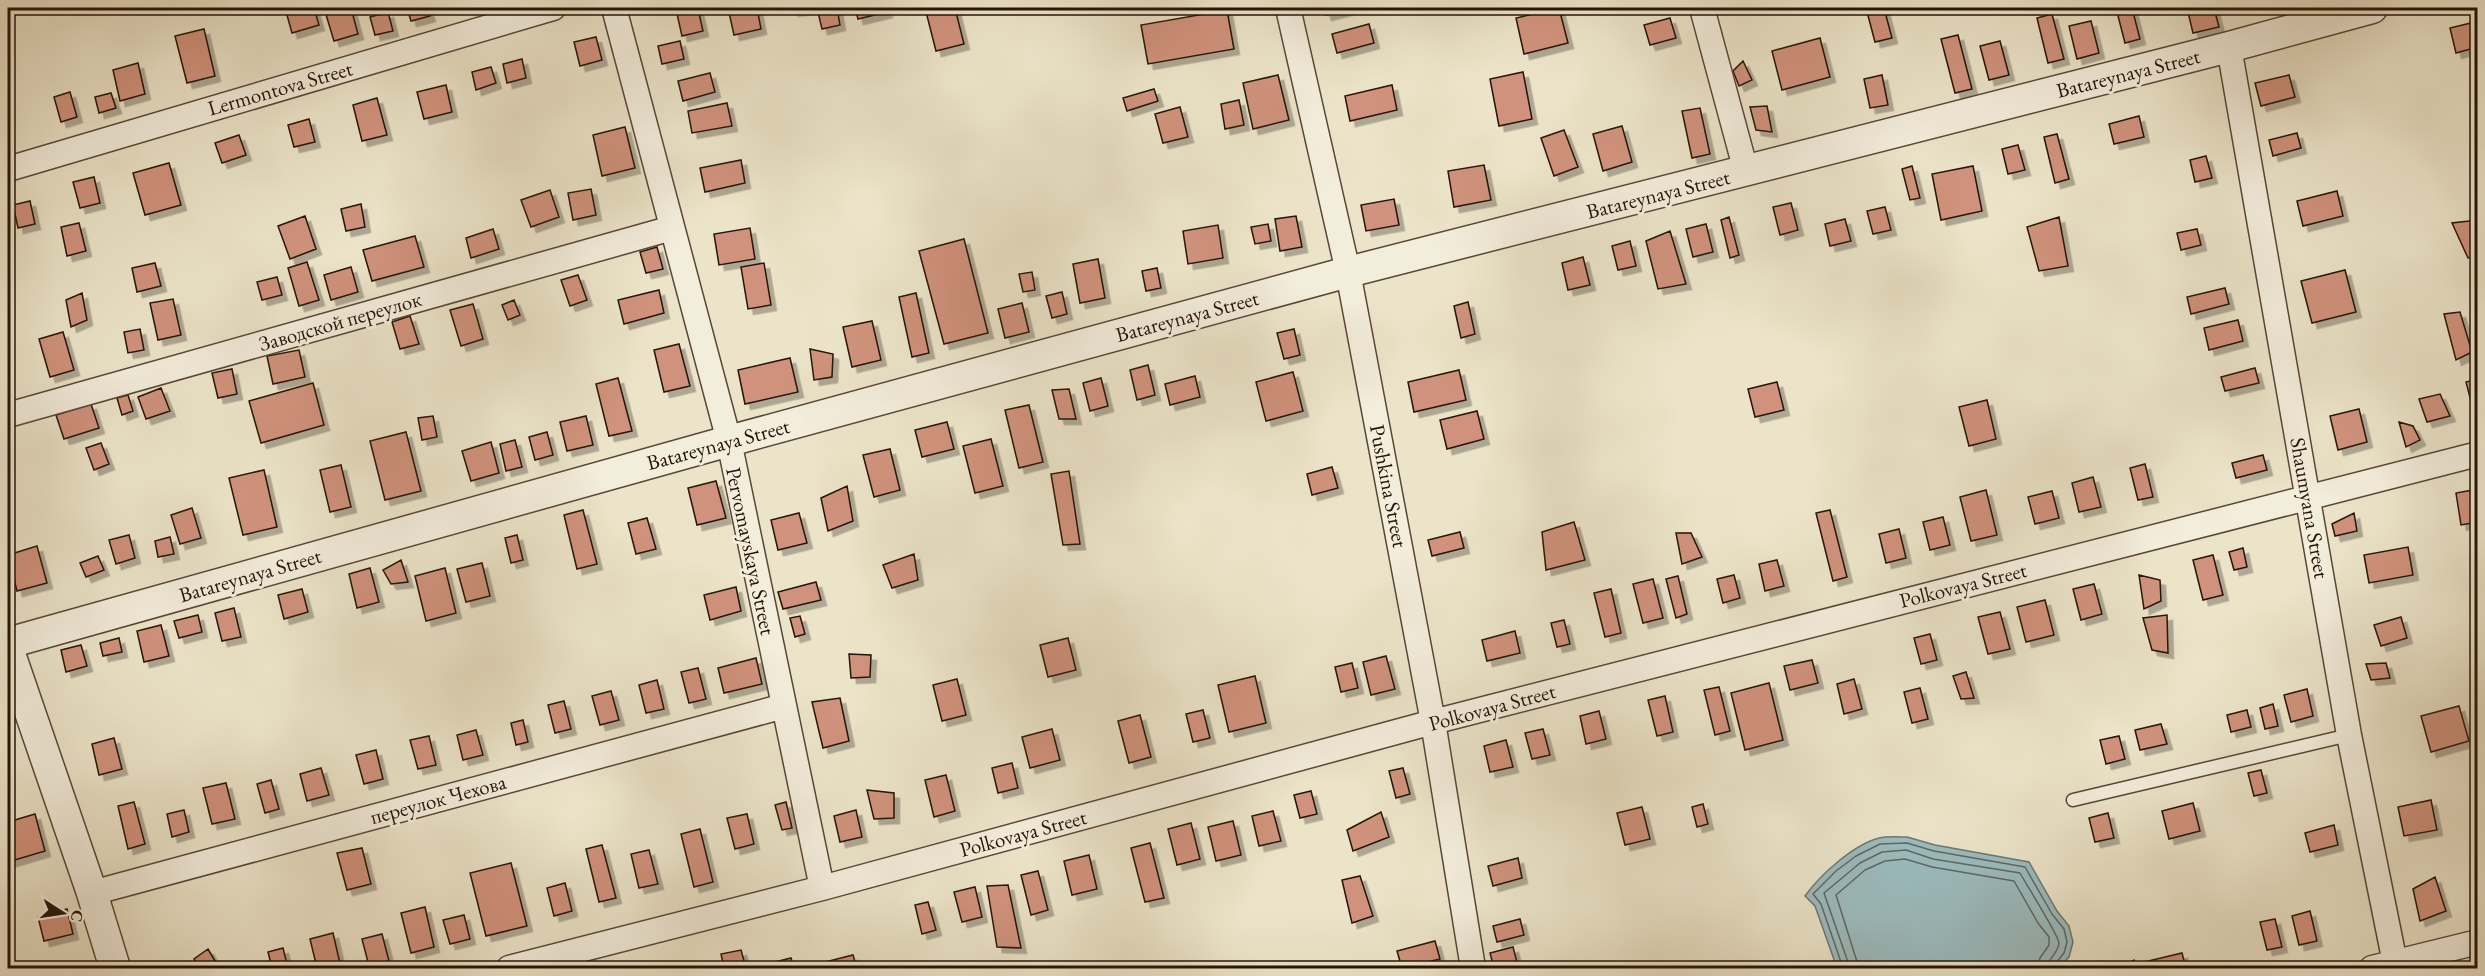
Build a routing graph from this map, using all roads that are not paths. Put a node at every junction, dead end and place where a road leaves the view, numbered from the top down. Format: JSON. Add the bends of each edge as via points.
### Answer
{"nodes":[{"id":1,"x":553,"y":8,"type":"edge"},
{"id":2,"x":614,"y":8,"type":"edge"},
{"id":3,"x":1288,"y":8,"type":"edge"},
{"id":4,"x":1702,"y":8,"type":"edge"},
{"id":5,"x":2372,"y":8,"type":"edge"},
{"id":6,"x":2229,"y":47,"type":"junction"},
{"id":7,"x":8,"y":169,"type":"edge"},
{"id":8,"x":1746,"y":171,"type":"junction"},
{"id":9,"x":672,"y":228,"type":"junction"},
{"id":10,"x":1348,"y":272,"type":"junction"},
{"id":11,"x":8,"y":415,"type":"edge"},
{"id":12,"x":729,"y":441,"type":"junction"},
{"id":13,"x":2478,"y":454,"type":"edge"},
{"id":14,"x":2307,"y":496,"type":"junction"},
{"id":15,"x":8,"y":643,"type":"edge"},
{"id":16,"x":8,"y":648,"type":"edge"},
{"id":17,"x":783,"y":706,"type":"junction"},
{"id":18,"x":1433,"y":722,"type":"junction"},
{"id":19,"x":2349,"y":735,"type":"junction"},
{"id":20,"x":2073,"y":800,"type":"dead end"},
{"id":21,"x":822,"y":888,"type":"junction"},
{"id":22,"x":92,"y":892,"type":"junction"},
{"id":23,"x":2478,"y":942,"type":"edge"},
{"id":24,"x":2396,"y":966,"type":"edge"},
{"id":25,"x":115,"y":969,"type":"edge"},
{"id":26,"x":509,"y":969,"type":"edge"},
{"id":27,"x":1473,"y":969,"type":"edge"},
{"id":28,"x":2372,"y":969,"type":"edge"}],
"edges":[{"from":1,"to":7,"type":"street","name":"Lermontova Street"},
{"from":2,"to":9,"type":"street","name":"Pervomayskaya Street"},
{"from":3,"to":10,"type":"street","name":"Pushkina Street"},
{"from":4,"to":8,"type":"street"},
{"from":5,"to":6,"type":"street","name":"Batareynaya Street"},
{"from":6,"to":8,"type":"street","name":"Batareynaya Street"},
{"from":6,"to":14,"type":"street","name":"Shaumyana Street"},
{"from":8,"to":10,"type":"street","name":"Batareynaya Street"},
{"from":9,"to":11,"type":"street","name":"Заводской переулок"},
{"from":9,"to":12,"type":"street","name":"Pervomayskaya Street"},
{"from":10,"to":12,"type":"street","name":"Batareynaya Street"},
{"from":10,"to":18,"type":"street","name":"Pushkina Street"},
{"from":12,"to":15,"type":"street","name":"Batareynaya Street"},
{"from":12,"to":17,"type":"street","name":"Pervomayskaya Street"},
{"from":13,"to":14,"type":"street","name":"Polkovaya Street"},
{"from":14,"to":18,"type":"street","name":"Polkovaya Street"},
{"from":14,"to":19,"type":"street","name":"Shaumyana Street"},
{"from":16,"to":22,"type":"street"},
{"from":17,"to":21,"type":"street","name":"Pervomayskaya Street"},
{"from":17,"to":22,"type":"street","name":"переулок Чехова"},
{"from":18,"to":21,"type":"street","name":"Polkovaya Street"},
{"from":18,"to":27,"type":"street","name":"Pushkina Street"},
{"from":19,"to":20,"type":"lane"},
{"from":19,"to":24,"type":"street","name":"Shaumyana Street"},
{"from":21,"to":26,"type":"street","name":"Polkovaya Street"},
{"from":22,"to":25,"type":"street"},
{"from":23,"to":24,"type":"street"},
{"from":24,"to":28,"type":"street"}]}
